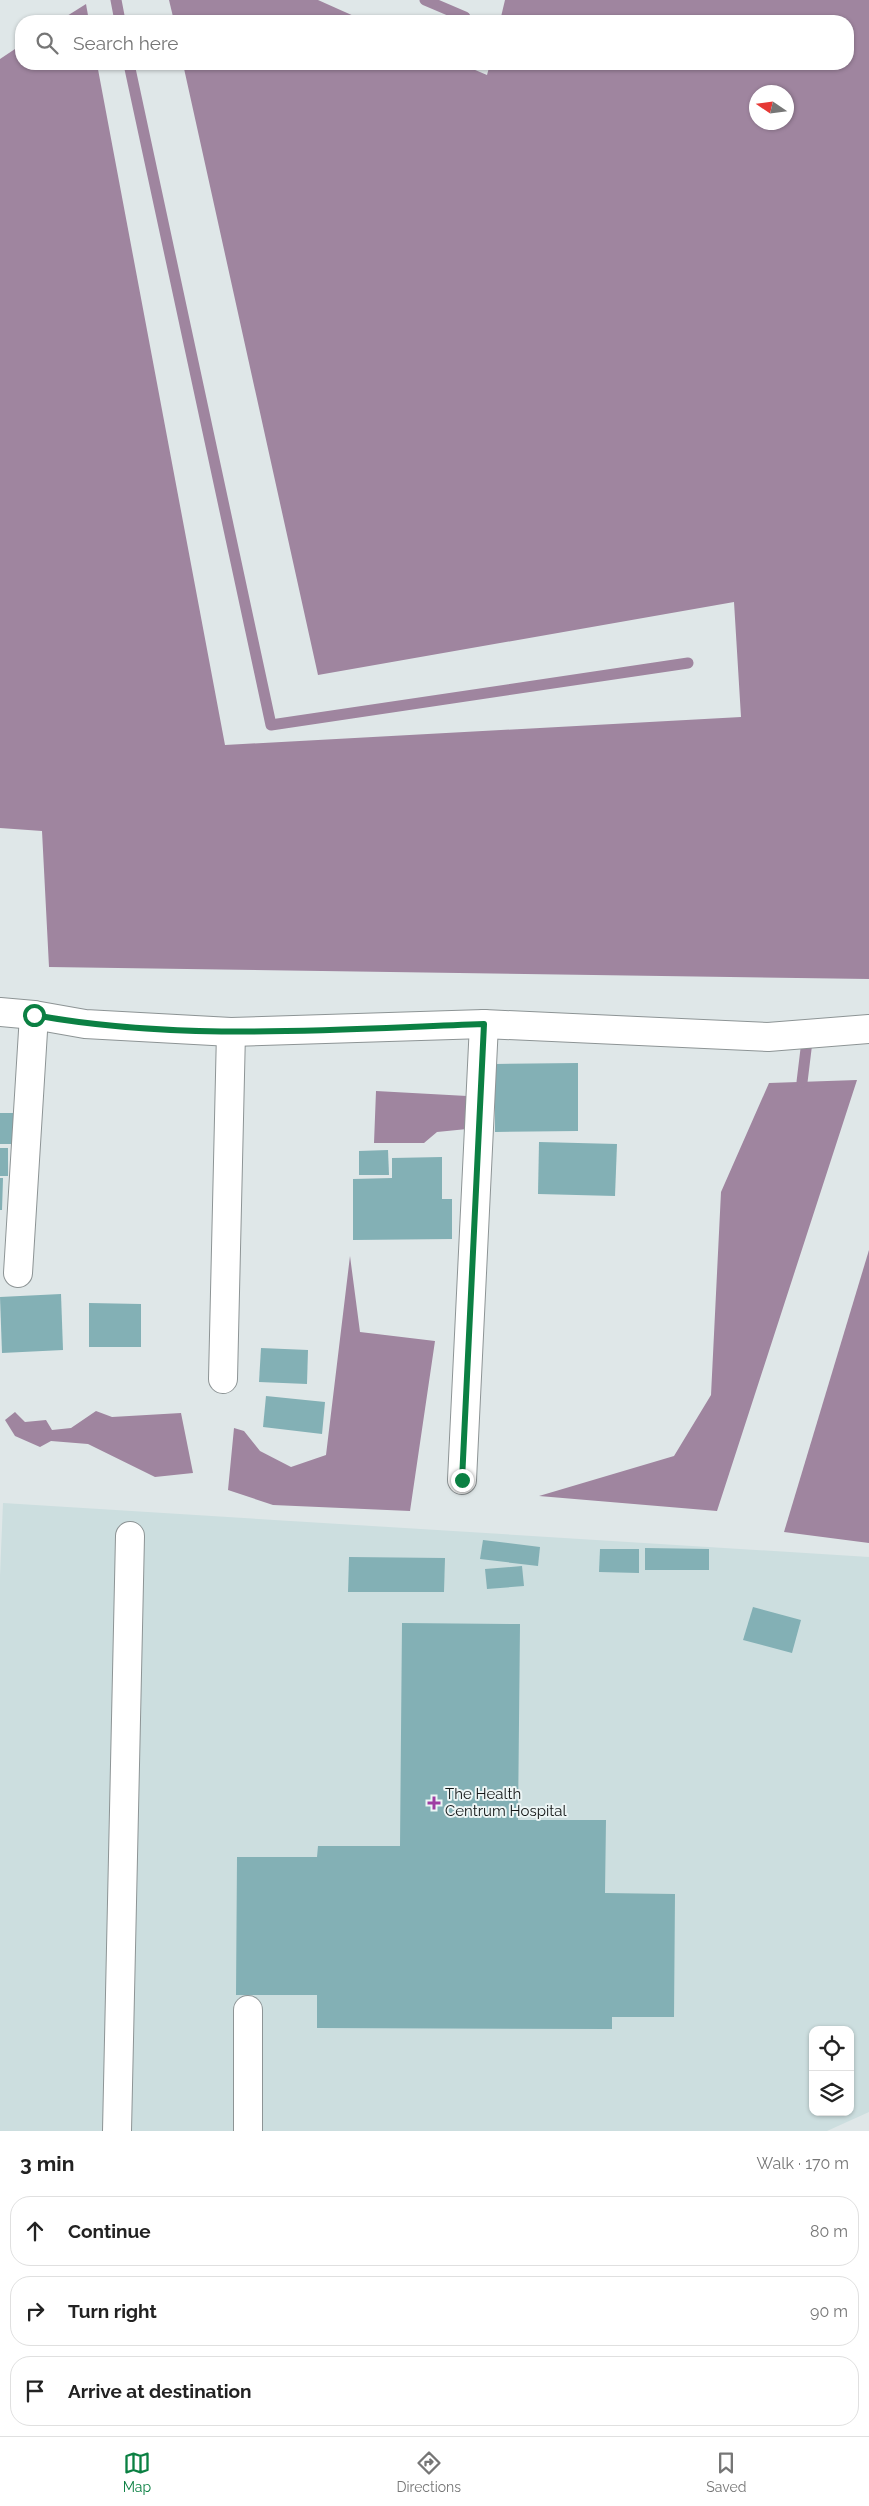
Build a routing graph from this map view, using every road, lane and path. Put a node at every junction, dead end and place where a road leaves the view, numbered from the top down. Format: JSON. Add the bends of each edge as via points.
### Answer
{"nodes":[{"id":1,"x":0,"y":1012,"type":"edge"},
{"id":2,"x":34,"y":1015,"type":"junction"},
{"id":3,"x":484,"y":1024,"type":"junction"},
{"id":4,"x":869,"y":1029,"type":"edge"},
{"id":5,"x":231,"y":1032,"type":"junction"},
{"id":6,"x":18,"y":1273,"type":"dead end"},
{"id":7,"x":223,"y":1379,"type":"dead end"},
{"id":8,"x":462,"y":1480,"type":"dead end"},
{"id":9,"x":130,"y":1536,"type":"dead end"},
{"id":10,"x":248,"y":2010,"type":"dead end"},
{"id":11,"x":117,"y":2131,"type":"edge"},
{"id":12,"x":248,"y":2131,"type":"edge"}],
"edges":[{"from":1,"to":2,"type":"street"},
{"from":2,"to":5,"type":"street","via":[[85,1024]]},
{"from":2,"to":6,"type":"street"},
{"from":3,"to":4,"type":"street","via":[[768,1037]]},
{"from":3,"to":5,"type":"street"},
{"from":3,"to":8,"type":"street"},
{"from":5,"to":7,"type":"street"},
{"from":9,"to":11,"type":"street"},
{"from":10,"to":12,"type":"street"}]}
